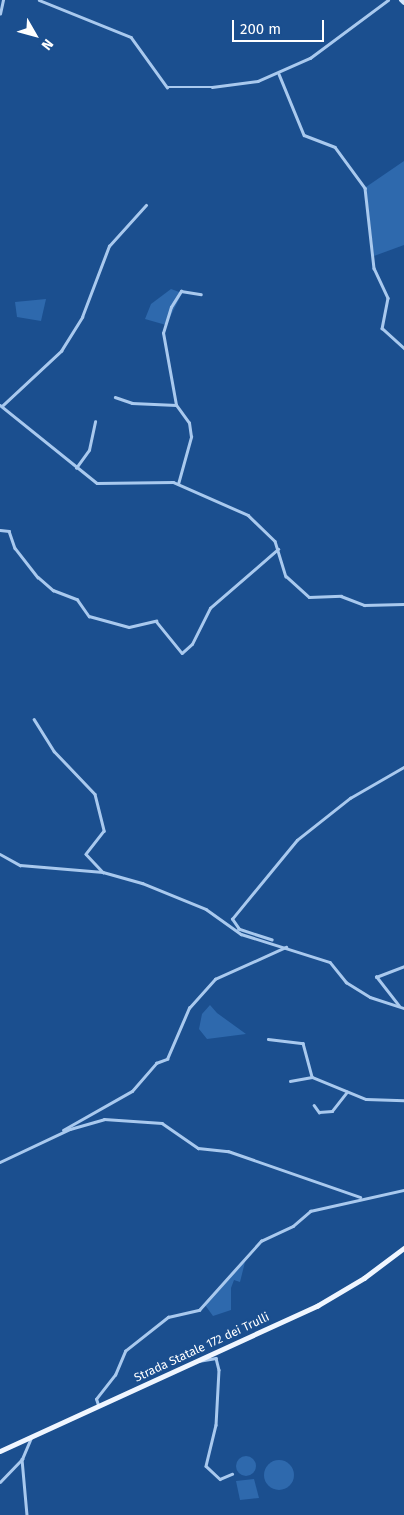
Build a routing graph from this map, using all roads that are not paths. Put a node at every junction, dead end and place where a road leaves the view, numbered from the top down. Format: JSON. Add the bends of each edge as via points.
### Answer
{"nodes":[{"id":1,"x":3,"y":0,"type":"edge"},
{"id":2,"x":39,"y":0,"type":"edge"},
{"id":3,"x":388,"y":0,"type":"edge"},
{"id":4,"x":402,"y":0,"type":"edge"},
{"id":5,"x":404,"y":3,"type":"edge"},
{"id":6,"x":0,"y":14,"type":"edge"},
{"id":7,"x":279,"y":74,"type":"junction"},
{"id":8,"x":146,"y":205,"type":"dead end"},
{"id":9,"x":201,"y":294,"type":"dead end"},
{"id":10,"x":404,"y":348,"type":"edge"},
{"id":11,"x":115,"y":396,"type":"dead end"},
{"id":12,"x":176,"y":405,"type":"junction"},
{"id":13,"x":1,"y":406,"type":"edge"},
{"id":14,"x":96,"y":422,"type":"dead end"},
{"id":15,"x":76,"y":468,"type":"junction"},
{"id":16,"x":178,"y":484,"type":"junction"},
{"id":17,"x":0,"y":530,"type":"edge"},
{"id":18,"x":278,"y":549,"type":"junction"},
{"id":19,"x":404,"y":604,"type":"edge"},
{"id":20,"x":34,"y":720,"type":"dead end"},
{"id":21,"x":404,"y":767,"type":"edge"},
{"id":22,"x":0,"y":854,"type":"edge"},
{"id":23,"x":103,"y":872,"type":"junction"},
{"id":24,"x":275,"y":942,"type":"junction"},
{"id":25,"x":286,"y":947,"type":"junction"},
{"id":26,"x":404,"y":966,"type":"edge"},
{"id":27,"x":402,"y":1008,"type":"edge"},
{"id":28,"x":268,"y":1039,"type":"dead end"},
{"id":29,"x":312,"y":1077,"type":"junction"},
{"id":30,"x":290,"y":1082,"type":"dead end"},
{"id":31,"x":347,"y":1092,"type":"junction"},
{"id":32,"x":404,"y":1100,"type":"edge"},
{"id":33,"x":314,"y":1105,"type":"dead end"},
{"id":34,"x":50,"y":1137,"type":"junction"},
{"id":35,"x":0,"y":1162,"type":"edge"},
{"id":36,"x":404,"y":1190,"type":"edge"},
{"id":37,"x":362,"y":1198,"type":"junction"},
{"id":38,"x":404,"y":1248,"type":"edge"},
{"id":39,"x":198,"y":1361,"type":"junction"},
{"id":40,"x":99,"y":1406,"type":"junction"},
{"id":41,"x":32,"y":1437,"type":"junction"},
{"id":42,"x":0,"y":1451,"type":"edge"},
{"id":43,"x":22,"y":1459,"type":"junction"},
{"id":44,"x":232,"y":1474,"type":"dead end"},
{"id":45,"x":0,"y":1482,"type":"edge"},
{"id":46,"x":27,"y":1515,"type":"edge"}],
"edges":[{"from":1,"to":6,"type":"street"},
{"from":2,"to":7,"type":"street","via":[[131,37],[167,87],[212,87]]},
{"from":3,"to":7,"type":"street","via":[[310,58]]},
{"from":4,"to":5,"type":"main road"},
{"from":7,"to":10,"type":"street","via":[[304,135],[335,147],[365,188],[374,268],[388,298],[382,328]]},
{"from":8,"to":13,"type":"street","via":[[109,246],[82,316],[61,351]]},
{"from":9,"to":12,"type":"street","via":[[181,291],[166,319],[164,342],[174,373]]},
{"from":11,"to":12,"type":"street","via":[[132,403]]},
{"from":12,"to":16,"type":"street","via":[[189,423],[191,437]]},
{"from":13,"to":15,"type":"street"},
{"from":14,"to":15,"type":"street","via":[[89,450]]},
{"from":15,"to":16,"type":"street","via":[[97,483],[144,480]]},
{"from":16,"to":18,"type":"street","via":[[248,515],[266,530]]},
{"from":17,"to":18,"type":"street","via":[[10,531],[15,548],[38,577],[52,590],[78,599],[89,616],[129,627],[156,621],[182,653],[192,644],[210,608]]},
{"from":18,"to":19,"type":"street","via":[[286,576],[309,597],[342,596],[364,605]]},
{"from":20,"to":23,"type":"street","via":[[54,751],[95,794],[104,831],[86,854]]},
{"from":21,"to":24,"type":"street","via":[[350,798],[297,840],[232,919],[239,929]]},
{"from":22,"to":23,"type":"street","via":[[20,865]]},
{"from":23,"to":24,"type":"street","via":[[206,909],[241,934]]},
{"from":24,"to":25,"type":"street"},
{"from":25,"to":27,"type":"street","via":[[330,962],[346,982]]},
{"from":25,"to":34,"type":"street","via":[[215,979],[189,1008],[167,1060],[156,1063],[132,1091]]},
{"from":26,"to":27,"type":"street","via":[[376,977]]},
{"from":28,"to":29,"type":"street","via":[[303,1043]]},
{"from":29,"to":30,"type":"street"},
{"from":29,"to":31,"type":"street"},
{"from":31,"to":32,"type":"street","via":[[366,1099]]},
{"from":31,"to":33,"type":"street","via":[[332,1111],[319,1112]]},
{"from":34,"to":35,"type":"street"},
{"from":34,"to":37,"type":"street","via":[[104,1120],[162,1123],[198,1148],[228,1150],[329,1190]]},
{"from":36,"to":37,"type":"street"},
{"from":37,"to":40,"type":"street","via":[[310,1211],[293,1226],[261,1242],[199,1310],[168,1317],[143,1335],[126,1351],[115,1375],[96,1399]]},
{"from":38,"to":39,"type":"main road","name":"Strada Statale 172 dei Trulli","via":[[364,1278],[317,1306]]},
{"from":39,"to":40,"type":"main road","name":"Strada Statale 172 dei Trulli"},
{"from":39,"to":44,"type":"street","via":[[216,1358],[218,1370],[216,1424],[206,1466],[220,1479]]},
{"from":40,"to":41,"type":"main road","name":"Strada Statale 172 dei Trulli"},
{"from":41,"to":42,"type":"main road","name":"Strada Statale 172 dei Trulli"},
{"from":41,"to":43,"type":"street"},
{"from":43,"to":45,"type":"street"},
{"from":43,"to":46,"type":"street"}]}
